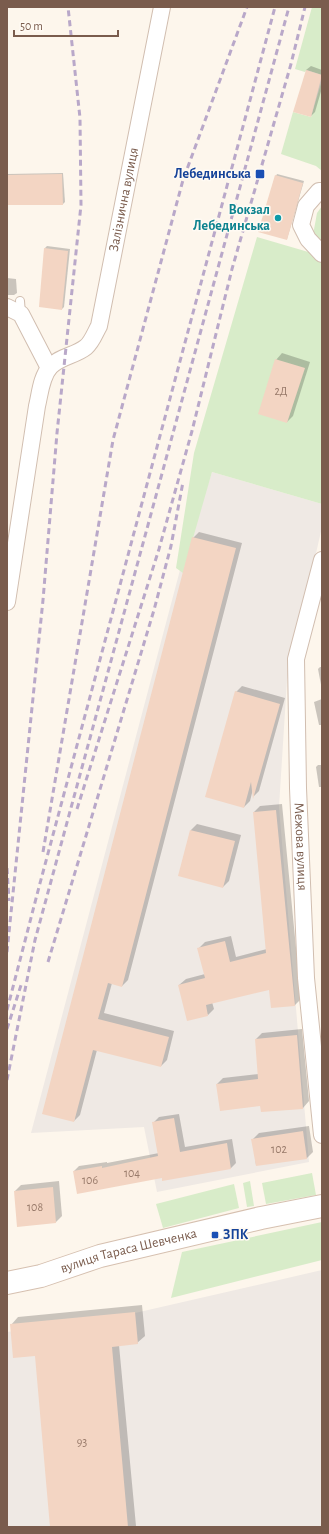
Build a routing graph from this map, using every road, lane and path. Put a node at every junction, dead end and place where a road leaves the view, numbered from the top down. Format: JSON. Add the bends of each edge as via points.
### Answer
{"nodes":[{"id":1,"x":162,"y":7,"type":"edge"},
{"id":2,"x":322,"y":191,"type":"edge"},
{"id":3,"x":322,"y":254,"type":"edge"},
{"id":4,"x":16,"y":307,"type":"edge"},
{"id":5,"x":49,"y":368,"type":"junction"},
{"id":6,"x":322,"y":560,"type":"edge"},
{"id":7,"x":7,"y":602,"type":"edge"},
{"id":8,"x":322,"y":1135,"type":"edge"},
{"id":9,"x":322,"y":1206,"type":"edge"},
{"id":10,"x":7,"y":1283,"type":"edge"}],
"edges":[{"from":1,"to":5,"type":"street","name":"Залізнична вулиця","via":[[99,326],[86,347],[59,360]]},
{"from":2,"to":3,"type":"street","via":[[306,206],[301,226],[308,240]]},
{"from":4,"to":5,"type":"street"},
{"from":5,"to":7,"type":"street","via":[[37,406]]},
{"from":6,"to":8,"type":"street","name":"Межова вулиця","via":[[296,659],[298,788],[306,978]]},
{"from":9,"to":10,"type":"street","name":"вулиця Тараса Шевченка","via":[[100,1256],[41,1276]]}]}
